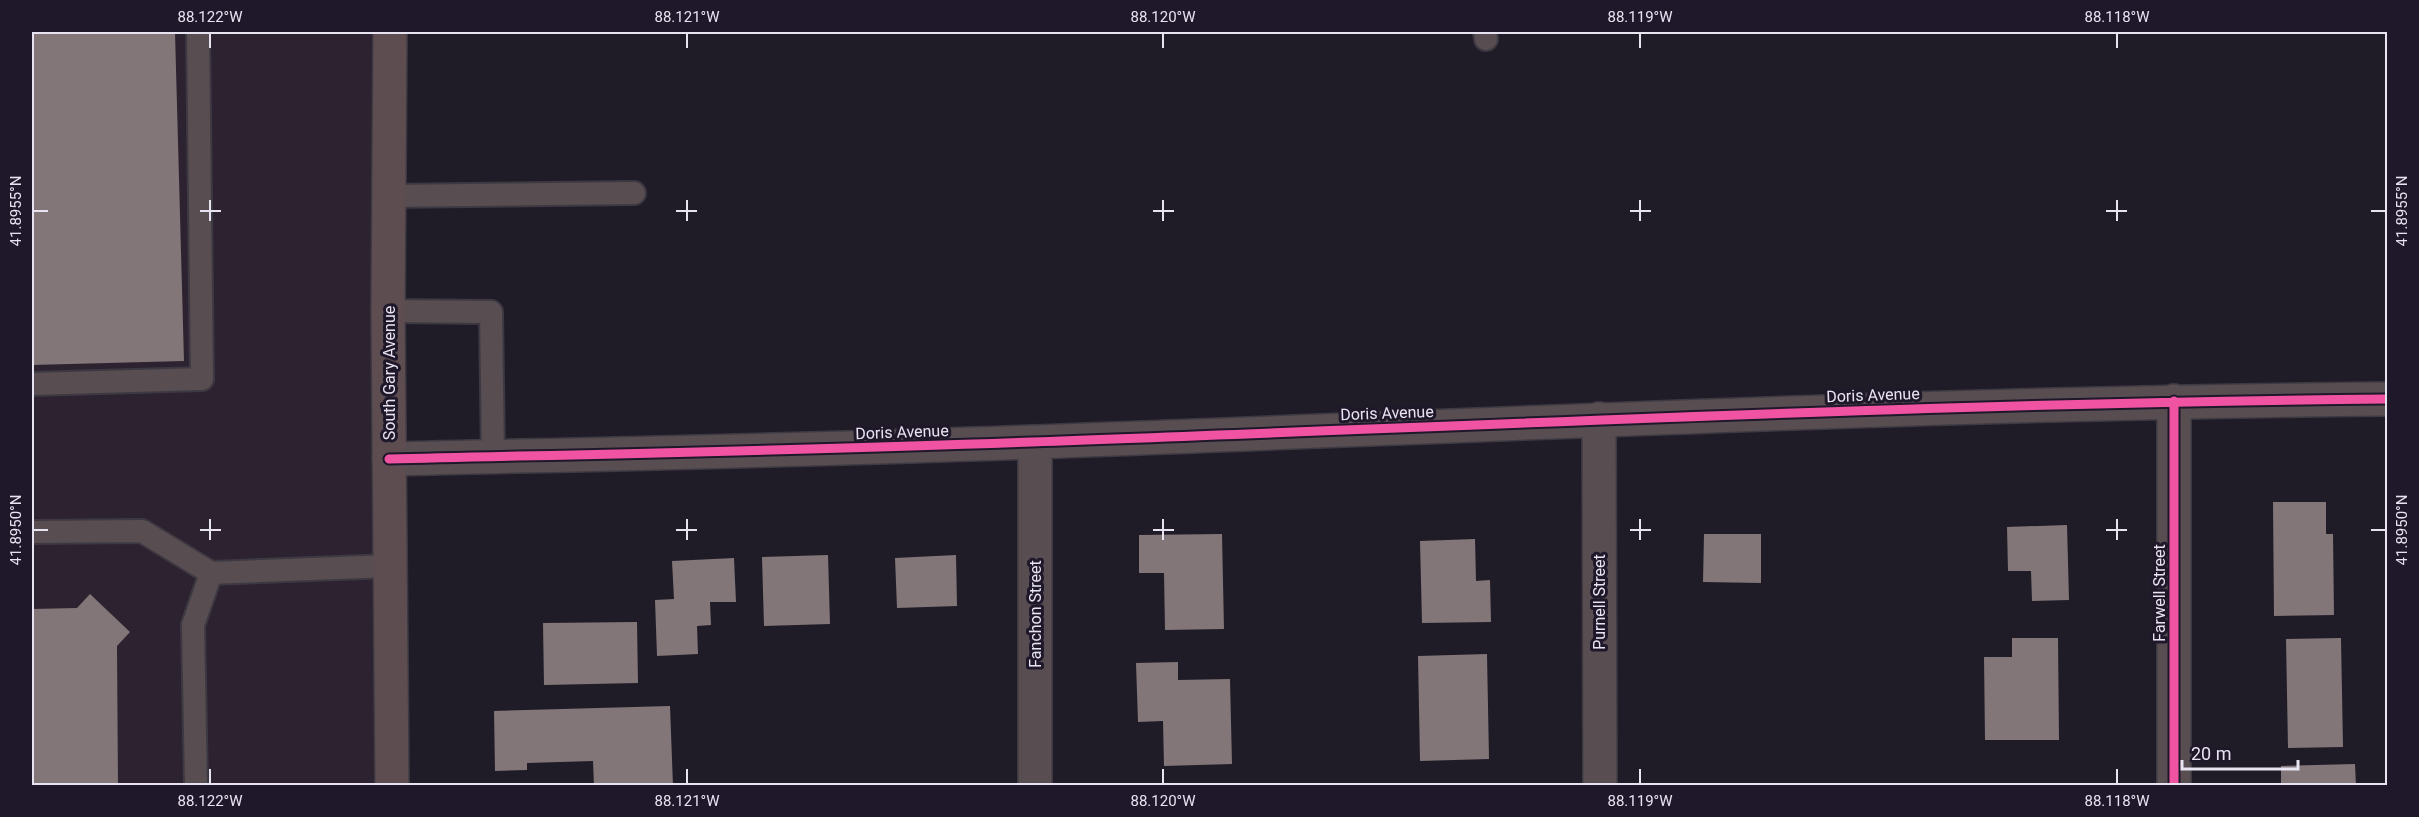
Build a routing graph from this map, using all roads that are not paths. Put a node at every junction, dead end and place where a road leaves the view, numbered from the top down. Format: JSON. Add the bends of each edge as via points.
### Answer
{"nodes":[{"id":1,"x":198,"y":32,"type":"edge"},
{"id":2,"x":390,"y":32,"type":"edge"},
{"id":3,"x":634,"y":193,"type":"dead end"},
{"id":4,"x":388,"y":196,"type":"junction"},
{"id":5,"x":388,"y":311,"type":"junction"},
{"id":6,"x":32,"y":384,"type":"edge"},
{"id":7,"x":2388,"y":399,"type":"edge"},
{"id":8,"x":2174,"y":401,"type":"junction"},
{"id":9,"x":1599,"y":419,"type":"junction"},
{"id":10,"x":1035,"y":442,"type":"junction"},
{"id":11,"x":493,"y":457,"type":"junction"},
{"id":12,"x":389,"y":459,"type":"junction"},
{"id":13,"x":32,"y":532,"type":"edge"},
{"id":14,"x":389,"y":566,"type":"junction"},
{"id":15,"x":211,"y":573,"type":"junction"},
{"id":16,"x":196,"y":786,"type":"edge"},
{"id":17,"x":392,"y":786,"type":"edge"},
{"id":18,"x":1035,"y":786,"type":"edge"},
{"id":19,"x":1600,"y":786,"type":"edge"},
{"id":20,"x":2174,"y":786,"type":"edge"}],
"edges":[{"from":1,"to":6,"type":"lane","via":[[202,378]]},
{"from":2,"to":4,"type":"main road","name":"South Gary Avenue"},
{"from":3,"to":4,"type":"lane"},
{"from":4,"to":5,"type":"main road","name":"South Gary Avenue"},
{"from":5,"to":11,"type":"lane","via":[[491,312]]},
{"from":5,"to":12,"type":"main road","name":"South Gary Avenue"},
{"from":7,"to":8,"type":"street","name":"Doris Avenue"},
{"from":8,"to":9,"type":"street","name":"Doris Avenue"},
{"from":8,"to":20,"type":"street","name":"Farwell Street"},
{"from":9,"to":10,"type":"street","name":"Doris Avenue"},
{"from":9,"to":19,"type":"street","name":"Purnell Street"},
{"from":10,"to":11,"type":"street","name":"Doris Avenue"},
{"from":10,"to":18,"type":"street","name":"Fanchon Street"},
{"from":11,"to":12,"type":"street","name":"Doris Avenue"},
{"from":12,"to":14,"type":"main road","name":"South Gary Avenue"},
{"from":13,"to":15,"type":"lane","via":[[142,531]]},
{"from":14,"to":15,"type":"lane"},
{"from":14,"to":17,"type":"main road","name":"South Gary Avenue"},
{"from":15,"to":16,"type":"lane","via":[[193,625]]}]}
